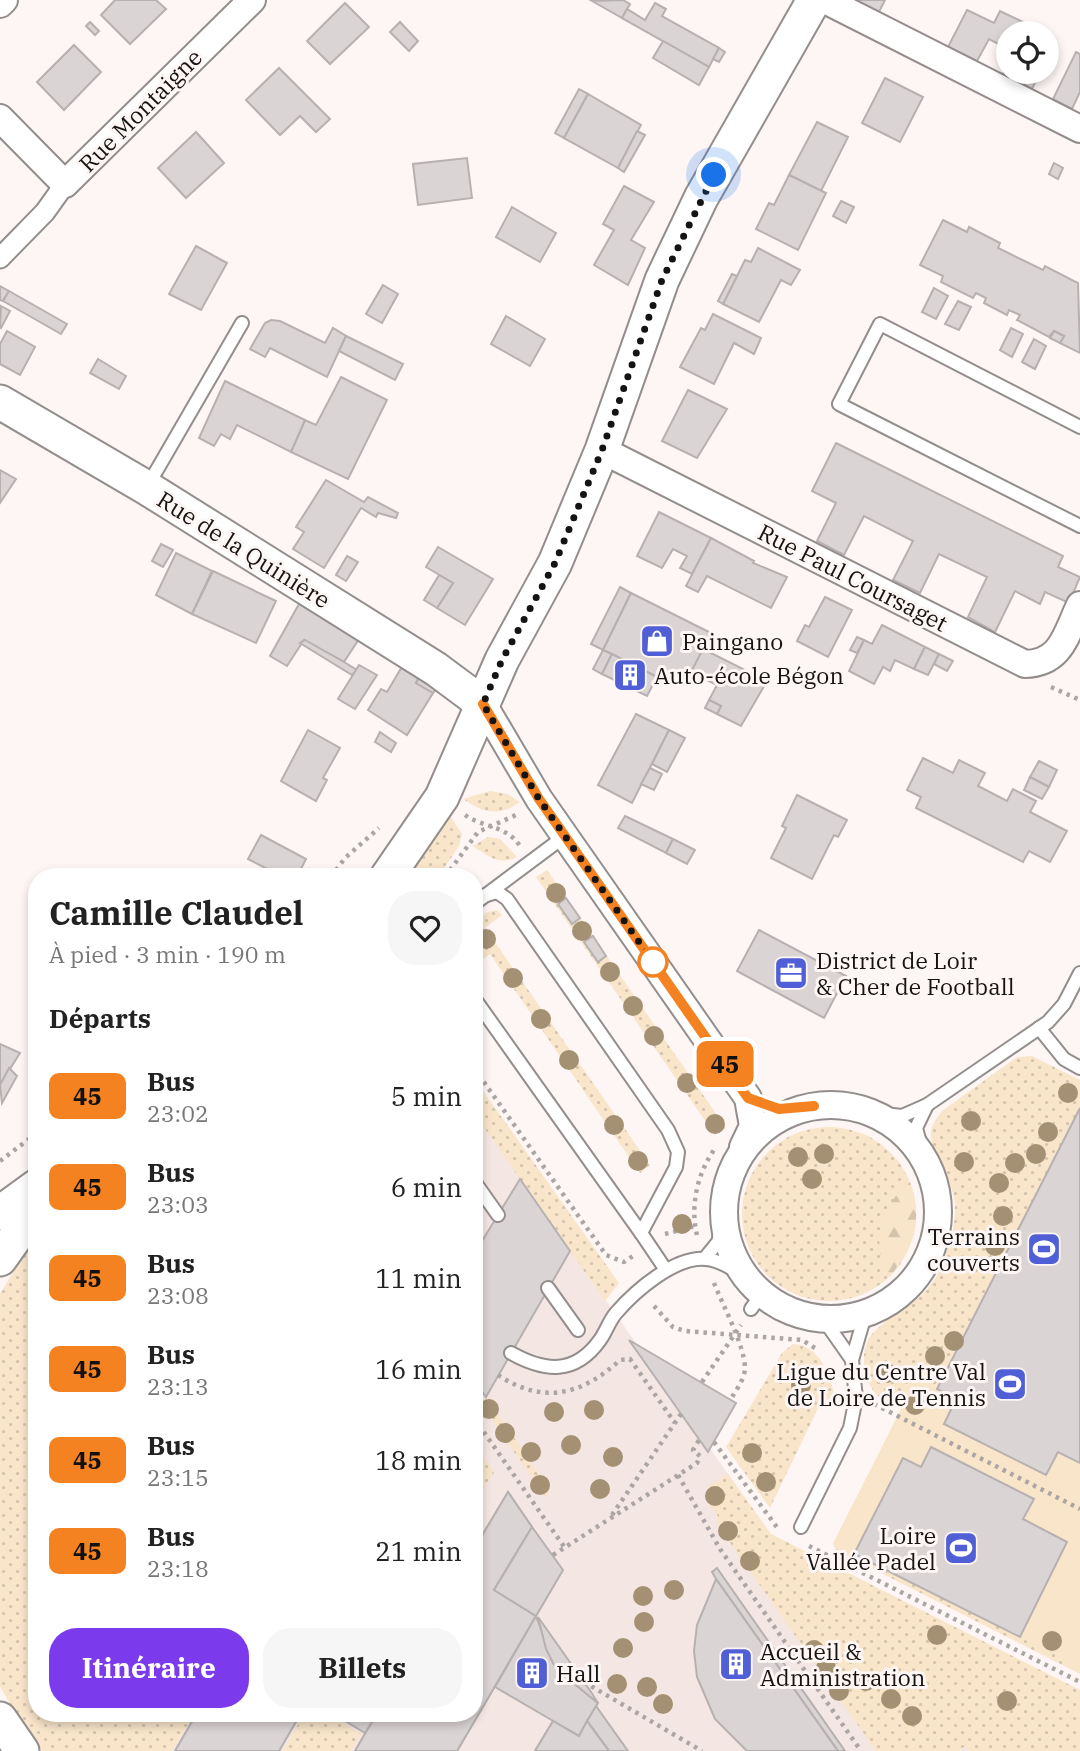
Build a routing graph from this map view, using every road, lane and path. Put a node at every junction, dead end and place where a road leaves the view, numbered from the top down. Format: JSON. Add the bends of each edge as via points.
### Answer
{"nodes":[{"id":1,"x":4,"y":0,"type":"edge"},
{"id":2,"x":252,"y":0,"type":"edge"},
{"id":3,"x":814,"y":0,"type":"edge"},
{"id":4,"x":825,"y":0,"type":"edge"},
{"id":5,"x":0,"y":4,"type":"edge"},
{"id":6,"x":0,"y":118,"type":"edge"},
{"id":7,"x":1080,"y":129,"type":"edge"},
{"id":8,"x":65,"y":184,"type":"junction"},
{"id":9,"x":0,"y":258,"type":"edge"},
{"id":10,"x":242,"y":323,"type":"dead end"},
{"id":11,"x":0,"y":402,"type":"edge"},
{"id":12,"x":1080,"y":427,"type":"edge"},
{"id":13,"x":602,"y":450,"type":"junction"},
{"id":14,"x":147,"y":488,"type":"junction"},
{"id":15,"x":1080,"y":526,"type":"edge"},
{"id":16,"x":1080,"y":605,"type":"edge"},
{"id":17,"x":483,"y":704,"type":"junction"},
{"id":18,"x":526,"y":808,"type":"dead end"},
{"id":19,"x":461,"y":811,"type":"dead end"},
{"id":20,"x":386,"y":822,"type":"dead end"},
{"id":21,"x":491,"y":825,"type":"junction"},
{"id":22,"x":565,"y":836,"type":"junction"},
{"id":23,"x":524,"y":852,"type":"dead end"},
{"id":24,"x":338,"y":868,"type":"edge"},
{"id":25,"x":393,"y":868,"type":"edge"},
{"id":26,"x":451,"y":868,"type":"edge"},
{"id":27,"x":483,"y":896,"type":"edge"},
{"id":28,"x":483,"y":898,"type":"edge"},
{"id":29,"x":1080,"y":974,"type":"edge"},
{"id":30,"x":483,"y":1011,"type":"edge"},
{"id":31,"x":1039,"y":1028,"type":"junction"},
{"id":32,"x":1080,"y":1068,"type":"edge"},
{"id":33,"x":483,"y":1081,"type":"edge"},
{"id":34,"x":748,"y":1098,"type":"junction"},
{"id":35,"x":927,"y":1105,"type":"junction"},
{"id":36,"x":814,"y":1106,"type":"junction"},
{"id":37,"x":875,"y":1113,"type":"junction"},
{"id":38,"x":28,"y":1139,"type":"edge"},
{"id":39,"x":729,"y":1152,"type":"junction"},
{"id":40,"x":923,"y":1154,"type":"junction"},
{"id":41,"x":0,"y":1161,"type":"edge"},
{"id":42,"x":28,"y":1193,"type":"edge"},
{"id":43,"x":483,"y":1194,"type":"edge"},
{"id":44,"x":0,"y":1213,"type":"edge"},
{"id":45,"x":498,"y":1215,"type":"dead end"},
{"id":46,"x":28,"y":1220,"type":"edge"},
{"id":47,"x":724,"y":1221,"type":"junction"},
{"id":48,"x":695,"y":1226,"type":"junction"},
{"id":49,"x":641,"y":1233,"type":"junction"},
{"id":50,"x":661,"y":1236,"type":"dead end"},
{"id":51,"x":699,"y":1243,"type":"dead end"},
{"id":52,"x":637,"y":1253,"type":"dead end"},
{"id":53,"x":705,"y":1258,"type":"junction"},
{"id":54,"x":0,"y":1259,"type":"edge"},
{"id":55,"x":666,"y":1270,"type":"junction"},
{"id":56,"x":710,"y":1273,"type":"dead end"},
{"id":57,"x":548,"y":1288,"type":"dead end"},
{"id":58,"x":753,"y":1295,"type":"junction"},
{"id":59,"x":654,"y":1305,"type":"dead end"},
{"id":60,"x":865,"y":1315,"type":"junction"},
{"id":61,"x":824,"y":1320,"type":"junction"},
{"id":62,"x":578,"y":1330,"type":"dead end"},
{"id":63,"x":734,"y":1335,"type":"junction"},
{"id":64,"x":511,"y":1353,"type":"dead end"},
{"id":65,"x":820,"y":1354,"type":"dead end"},
{"id":66,"x":852,"y":1360,"type":"junction"},
{"id":67,"x":498,"y":1375,"type":"dead end"},
{"id":68,"x":702,"y":1382,"type":"dead end"},
{"id":69,"x":731,"y":1399,"type":"dead end"},
{"id":70,"x":867,"y":1400,"type":"dead end"},
{"id":71,"x":681,"y":1414,"type":"dead end"},
{"id":72,"x":674,"y":1423,"type":"junction"},
{"id":73,"x":483,"y":1431,"type":"edge"},
{"id":74,"x":699,"y":1440,"type":"dead end"},
{"id":75,"x":714,"y":1443,"type":"dead end"},
{"id":76,"x":678,"y":1475,"type":"junction"},
{"id":77,"x":1080,"y":1509,"type":"edge"},
{"id":78,"x":610,"y":1519,"type":"junction"},
{"id":79,"x":801,"y":1527,"type":"dead end"},
{"id":80,"x":789,"y":1536,"type":"dead end"},
{"id":81,"x":807,"y":1545,"type":"dead end"},
{"id":82,"x":565,"y":1548,"type":"junction"},
{"id":83,"x":553,"y":1555,"type":"dead end"},
{"id":84,"x":584,"y":1682,"type":"dead end"},
{"id":85,"x":1080,"y":1682,"type":"edge"},
{"id":86,"x":0,"y":1719,"type":"edge"},
{"id":87,"x":22,"y":1751,"type":"edge"},
{"id":88,"x":702,"y":1751,"type":"edge"},
{"id":89,"x":861,"y":1751,"type":"edge"}],
"edges":[{"from":1,"to":5,"type":"street"},
{"from":2,"to":8,"type":"street","name":"Rue Montaigne"},
{"from":3,"to":13,"type":"street","via":[[679,245],[634,353]]},
{"from":4,"to":7,"type":"street"},
{"from":6,"to":8,"type":"street","name":"Rue Montaigne"},
{"from":8,"to":9,"type":"street","via":[[46,212]]},
{"from":10,"to":14,"type":"lane"},
{"from":11,"to":14,"type":"street","name":"Rue de la Quinière"},
{"from":12,"to":15,"type":"lane","via":[[880,324],[839,404]]},
{"from":13,"to":16,"type":"street","name":"Rue Paul Coursaget","via":[[1025,664],[1042,663],[1056,654]]},
{"from":13,"to":17,"type":"street","via":[[555,563]]},
{"from":14,"to":17,"type":"street","name":"Rue de la Quinière","via":[[436,668]]},
{"from":17,"to":22,"type":"street"},
{"from":17,"to":25,"type":"street","via":[[442,797]]},
{"from":18,"to":21,"type":"path"},
{"from":19,"to":21,"type":"path","via":[[477,823]]},
{"from":20,"to":24,"type":"path"},
{"from":21,"to":23,"type":"path","via":[[513,836]]},
{"from":21,"to":26,"type":"path","via":[[469,842]]},
{"from":22,"to":27,"type":"lane"},
{"from":22,"to":34,"type":"street"},
{"from":28,"to":49,"type":"lane","via":[[497,892],[507,899],[668,1130],[678,1152],[676,1167]]},
{"from":29,"to":31,"type":"lane","via":[[1064,1004]]},
{"from":30,"to":49,"type":"lane"},
{"from":31,"to":32,"type":"lane","via":[[1064,1059]]},
{"from":31,"to":35,"type":"lane"},
{"from":33,"to":52,"type":"path","via":[[606,1255],[624,1262]]},
{"from":34,"to":36,"type":"street","via":[[779,1109]]},
{"from":34,"to":39,"type":"street","via":[[753,1126]]},
{"from":35,"to":37,"type":"lane","via":[[902,1116]]},
{"from":35,"to":40,"type":"lane","via":[[916,1128]]},
{"from":36,"to":37,"type":"street","via":[[845,1105]]},
{"from":36,"to":39,"type":"street","via":[[785,1116]]},
{"from":37,"to":40,"type":"street","via":[[902,1130]]},
{"from":38,"to":41,"type":"path"},
{"from":39,"to":47,"type":"street"},
{"from":39,"to":48,"type":"path","via":[[701,1174]]},
{"from":40,"to":60,"type":"street","via":[[935,1184],[939,1216],[933,1248],[918,1276],[895,1298]]},
{"from":42,"to":44,"type":"street"},
{"from":43,"to":45,"type":"lane"},
{"from":46,"to":54,"type":"street"},
{"from":47,"to":53,"type":"lane","via":[[718,1242]]},
{"from":47,"to":58,"type":"street","via":[[732,1252]]},
{"from":48,"to":50,"type":"path"},
{"from":48,"to":51,"type":"path"},
{"from":49,"to":55,"type":"lane"},
{"from":53,"to":55,"type":"lane"},
{"from":53,"to":58,"type":"lane","via":[[732,1269]]},
{"from":55,"to":64,"type":"lane","via":[[615,1314],[585,1357],[550,1369]]},
{"from":56,"to":63,"type":"path"},
{"from":57,"to":62,"type":"lane"},
{"from":58,"to":61,"type":"street","via":[[799,1316]]},
{"from":58,"to":63,"type":"path"},
{"from":59,"to":63,"type":"path","via":[[673,1327]]},
{"from":60,"to":61,"type":"street"},
{"from":60,"to":66,"type":"lane"},
{"from":61,"to":66,"type":"lane"},
{"from":63,"to":65,"type":"path","via":[[802,1340]]},
{"from":63,"to":68,"type":"path"},
{"from":63,"to":69,"type":"path","via":[[745,1370]]},
{"from":66,"to":79,"type":"lane","via":[[856,1398],[850,1428]]},
{"from":67,"to":72,"type":"path","via":[[518,1388],[546,1395],[577,1389],[605,1375],[621,1360],[630,1359]]},
{"from":70,"to":77,"type":"path"},
{"from":71,"to":72,"type":"path"},
{"from":72,"to":78,"type":"path"},
{"from":73,"to":82,"type":"path"},
{"from":74,"to":76,"type":"path","via":[[693,1450],[700,1456],[697,1463]]},
{"from":75,"to":80,"type":"path","via":[[773,1525]]},
{"from":76,"to":78,"type":"path"},
{"from":76,"to":89,"type":"path","via":[[720,1549]]},
{"from":78,"to":82,"type":"path"},
{"from":81,"to":85,"type":"path"},
{"from":82,"to":83,"type":"path"},
{"from":84,"to":88,"type":"path"},
{"from":86,"to":87,"type":"street"}]}
